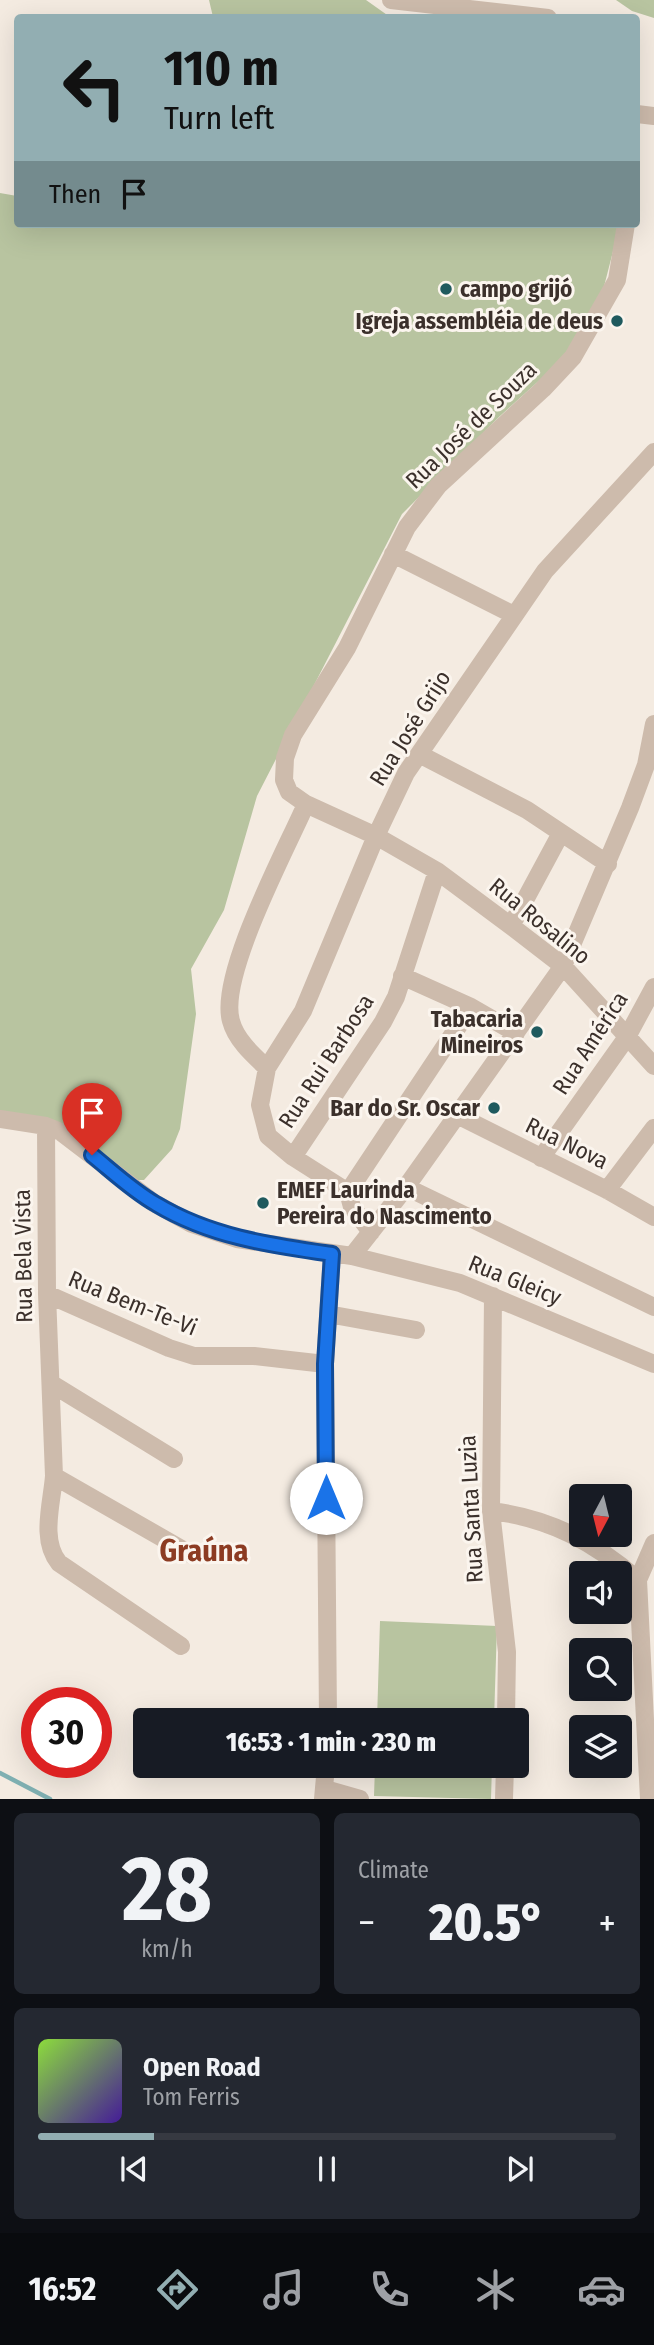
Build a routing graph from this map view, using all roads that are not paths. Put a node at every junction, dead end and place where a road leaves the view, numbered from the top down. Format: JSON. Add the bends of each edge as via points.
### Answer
{"nodes":[{"id":1,"x":391,"y":0,"type":"edge"},
{"id":2,"x":513,"y":14,"type":"edge"},
{"id":3,"x":625,"y":228,"type":"edge"},
{"id":4,"x":654,"y":452,"type":"edge"},
{"id":5,"x":393,"y":554,"type":"junction"},
{"id":6,"x":514,"y":615,"type":"junction"},
{"id":7,"x":654,"y":724,"type":"edge"},
{"id":8,"x":419,"y":754,"type":"junction"},
{"id":9,"x":650,"y":765,"type":"edge"},
{"id":10,"x":306,"y":804,"type":"junction"},
{"id":11,"x":561,"y":833,"type":"junction"},
{"id":12,"x":376,"y":836,"type":"junction"},
{"id":13,"x":608,"y":864,"type":"junction"},
{"id":14,"x":437,"y":871,"type":"junction"},
{"id":15,"x":511,"y":926,"type":"junction"},
{"id":16,"x":563,"y":966,"type":"junction"},
{"id":17,"x":402,"y":976,"type":"junction"},
{"id":18,"x":654,"y":988,"type":"edge"},
{"id":19,"x":471,"y":1007,"type":"junction"},
{"id":20,"x":516,"y":1033,"type":"junction"},
{"id":21,"x":627,"y":1037,"type":"junction"},
{"id":22,"x":654,"y":1066,"type":"edge"},
{"id":23,"x":267,"y":1068,"type":"junction"},
{"id":24,"x":457,"y":1115,"type":"junction"},
{"id":25,"x":0,"y":1119,"type":"edge"},
{"id":26,"x":46,"y":1126,"type":"junction"},
{"id":27,"x":654,"y":1128,"type":"edge"},
{"id":28,"x":293,"y":1157,"type":"junction"},
{"id":29,"x":541,"y":1158,"type":"junction"},
{"id":30,"x":406,"y":1187,"type":"junction"},
{"id":31,"x":607,"y":1190,"type":"junction"},
{"id":32,"x":348,"y":1192,"type":"junction"},
{"id":33,"x":654,"y":1217,"type":"edge"},
{"id":34,"x":371,"y":1231,"type":"junction"},
{"id":35,"x":332,"y":1254,"type":"junction"},
{"id":36,"x":352,"y":1256,"type":"junction"},
{"id":37,"x":47,"y":1294,"type":"junction"},
{"id":38,"x":493,"y":1296,"type":"junction"},
{"id":39,"x":654,"y":1307,"type":"edge"},
{"id":40,"x":328,"y":1314,"type":"junction"},
{"id":41,"x":416,"y":1330,"type":"dead end"},
{"id":42,"x":325,"y":1364,"type":"junction"},
{"id":43,"x":654,"y":1364,"type":"edge"},
{"id":44,"x":52,"y":1384,"type":"junction"},
{"id":45,"x":174,"y":1459,"type":"dead end"},
{"id":46,"x":54,"y":1476,"type":"junction"},
{"id":47,"x":491,"y":1511,"type":"junction"},
{"id":48,"x":654,"y":1543,"type":"edge"},
{"id":49,"x":192,"y":1555,"type":"dead end"},
{"id":50,"x":638,"y":1580,"type":"junction"},
{"id":51,"x":647,"y":1607,"type":"edge"},
{"id":52,"x":181,"y":1646,"type":"dead end"},
{"id":53,"x":328,"y":1708,"type":"edge"},
{"id":54,"x":506,"y":1708,"type":"edge"},
{"id":55,"x":505,"y":1778,"type":"edge"},
{"id":56,"x":324,"y":1794,"type":"edge"},
{"id":57,"x":360,"y":1799,"type":"edge"},
{"id":58,"x":504,"y":1799,"type":"edge"},
{"id":59,"x":649,"y":1799,"type":"edge"}],
"edges":[{"from":1,"to":2,"type":"street"},
{"from":3,"to":5,"type":"street","name":"Rua José de Souza","via":[[617,280],[573,357],[438,486]]},
{"from":4,"to":6,"type":"street","name":"Rua José Grijo","via":[[559,553]]},
{"from":5,"to":6,"type":"street"},
{"from":5,"to":10,"type":"street","name":"Rua José de Souza","via":[[347,648],[293,734],[284,780],[289,792]]},
{"from":6,"to":8,"type":"street","name":"Rua José Grijo"},
{"from":7,"to":9,"type":"street"},
{"from":8,"to":11,"type":"street","via":[[493,790]]},
{"from":8,"to":12,"type":"street","name":"Rua José Grijo"},
{"from":9,"to":13,"type":"street"},
{"from":10,"to":12,"type":"street","name":"Rua José de Souza"},
{"from":10,"to":23,"type":"street","via":[[236,966],[229,1003],[235,1033]]},
{"from":11,"to":13,"type":"street"},
{"from":11,"to":15,"type":"street"},
{"from":12,"to":14,"type":"street","name":"Rua Rosalino"},
{"from":12,"to":23,"type":"street","name":"Rua José Grijo","via":[[303,1011]]},
{"from":13,"to":16,"type":"street"},
{"from":14,"to":15,"type":"street","name":"Rua Rosalino"},
{"from":14,"to":17,"type":"street","name":"Rua Rui Barbosa"},
{"from":15,"to":16,"type":"street","name":"Rua Rosalino"},
{"from":16,"to":20,"type":"street"},
{"from":16,"to":21,"type":"street","name":"Rua Rosalino"},
{"from":17,"to":19,"type":"street"},
{"from":17,"to":28,"type":"street","name":"Rua Rui Barbosa","via":[[383,1022]]},
{"from":18,"to":21,"type":"street","name":"Rua América"},
{"from":19,"to":20,"type":"street"},
{"from":19,"to":32,"type":"street"},
{"from":20,"to":24,"type":"street"},
{"from":21,"to":22,"type":"street","name":"Rua Rosalino"},
{"from":21,"to":29,"type":"street","name":"Rua América"},
{"from":23,"to":28,"type":"street","via":[[261,1087],[262,1121],[268,1136]]},
{"from":24,"to":29,"type":"street","name":"Rua Nova"},
{"from":24,"to":30,"type":"street"},
{"from":25,"to":26,"type":"street"},
{"from":26,"to":35,"type":"street","name":"Rua Gleicy","via":[[71,1139],[154,1203],[192,1224],[237,1239]]},
{"from":26,"to":37,"type":"street","name":"Rua Bela Vista"},
{"from":27,"to":31,"type":"street"},
{"from":28,"to":32,"type":"street"},
{"from":29,"to":31,"type":"street","name":"Rua Nova"},
{"from":30,"to":34,"type":"street"},
{"from":30,"to":39,"type":"street"},
{"from":31,"to":33,"type":"street","name":"Rua Nova"},
{"from":32,"to":34,"type":"street","via":[[352,1207]]},
{"from":34,"to":36,"type":"street"},
{"from":35,"to":36,"type":"street","name":"Rua Gleicy"},
{"from":35,"to":40,"type":"street"},
{"from":36,"to":38,"type":"street","name":"Rua Gleicy","via":[[448,1279]]},
{"from":37,"to":42,"type":"street","name":"Rua Bem-Te-Vi","via":[[194,1356],[254,1356]]},
{"from":37,"to":44,"type":"street","name":"Rua Bela Vista"},
{"from":38,"to":43,"type":"street","name":"Rua Gleicy"},
{"from":38,"to":47,"type":"street","name":"Rua Santa Luzia"},
{"from":40,"to":41,"type":"street"},
{"from":40,"to":42,"type":"street"},
{"from":42,"to":53,"type":"street"},
{"from":44,"to":45,"type":"street"},
{"from":44,"to":46,"type":"street","name":"Rua Bela Vista"},
{"from":46,"to":49,"type":"street"},
{"from":46,"to":52,"type":"street","name":"Rua Bela Vista","via":[[48,1535],[52,1555]]},
{"from":47,"to":50,"type":"street","via":[[547,1522],[583,1538]]},
{"from":47,"to":54,"type":"street","name":"Rua Santa Luzia","via":[[507,1652]]},
{"from":48,"to":50,"type":"street"},
{"from":50,"to":51,"type":"street"},
{"from":51,"to":59,"type":"street"},
{"from":55,"to":58,"type":"street"},
{"from":56,"to":57,"type":"street"}]}
